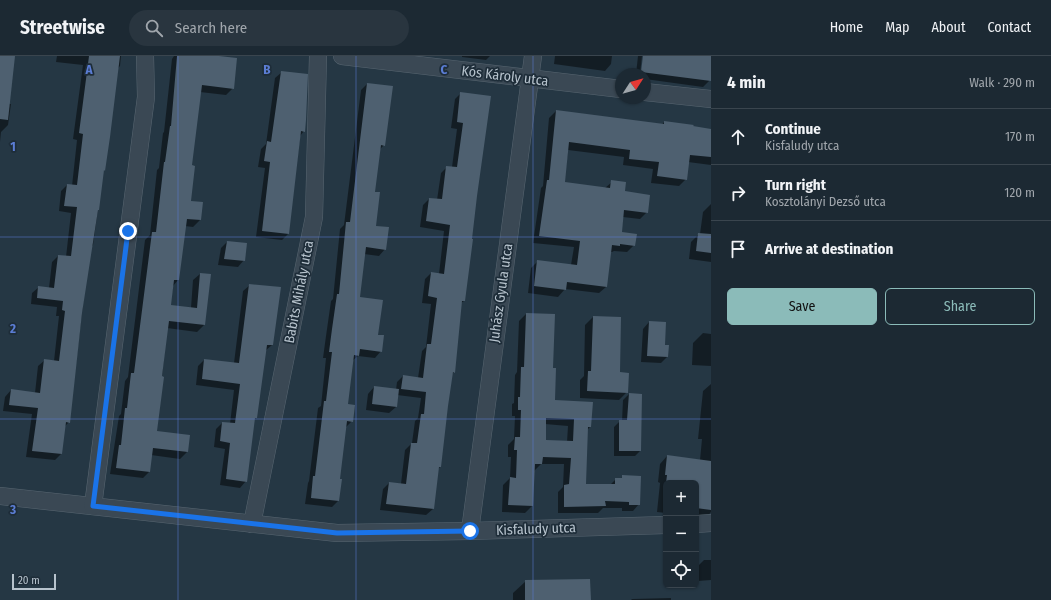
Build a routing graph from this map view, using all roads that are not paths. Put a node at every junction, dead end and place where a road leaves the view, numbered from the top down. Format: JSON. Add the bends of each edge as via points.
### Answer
{"nodes":[{"id":1,"x":145,"y":56,"type":"edge"},
{"id":2,"x":318,"y":56,"type":"edge"},
{"id":3,"x":342,"y":56,"type":"edge"},
{"id":4,"x":533,"y":56,"type":"edge"},
{"id":5,"x":530,"y":78,"type":"junction"},
{"id":6,"x":615,"y":88,"type":"edge"},
{"id":7,"x":651,"y":93,"type":"edge"},
{"id":8,"x":711,"y":100,"type":"edge"},
{"id":9,"x":0,"y":496,"type":"edge"},
{"id":10,"x":93,"y":506,"type":"junction"},
{"id":11,"x":711,"y":523,"type":"edge"},
{"id":12,"x":252,"y":524,"type":"junction"},
{"id":13,"x":699,"y":524,"type":"edge"},
{"id":14,"x":663,"y":525,"type":"edge"},
{"id":15,"x":470,"y":531,"type":"junction"}],
"edges":[{"from":1,"to":10,"type":"street","via":[[146,97]]},
{"from":2,"to":12,"type":"street","name":"Babits Mihály utca","via":[[314,217]]},
{"from":3,"to":5,"type":"street","name":"Kós Károly utca"},
{"from":4,"to":5,"type":"street","name":"Juhász Gyula utca"},
{"from":5,"to":6,"type":"street","name":"Kós Károly utca"},
{"from":5,"to":15,"type":"street","name":"Juhász Gyula utca"},
{"from":7,"to":8,"type":"street"},
{"from":9,"to":10,"type":"street","name":"Kisfaludy utca"},
{"from":10,"to":12,"type":"street","name":"Kisfaludy utca"},
{"from":11,"to":13,"type":"street"},
{"from":12,"to":15,"type":"street","name":"Kisfaludy utca","via":[[337,533]]},
{"from":14,"to":15,"type":"street","name":"Kisfaludy utca"}]}
